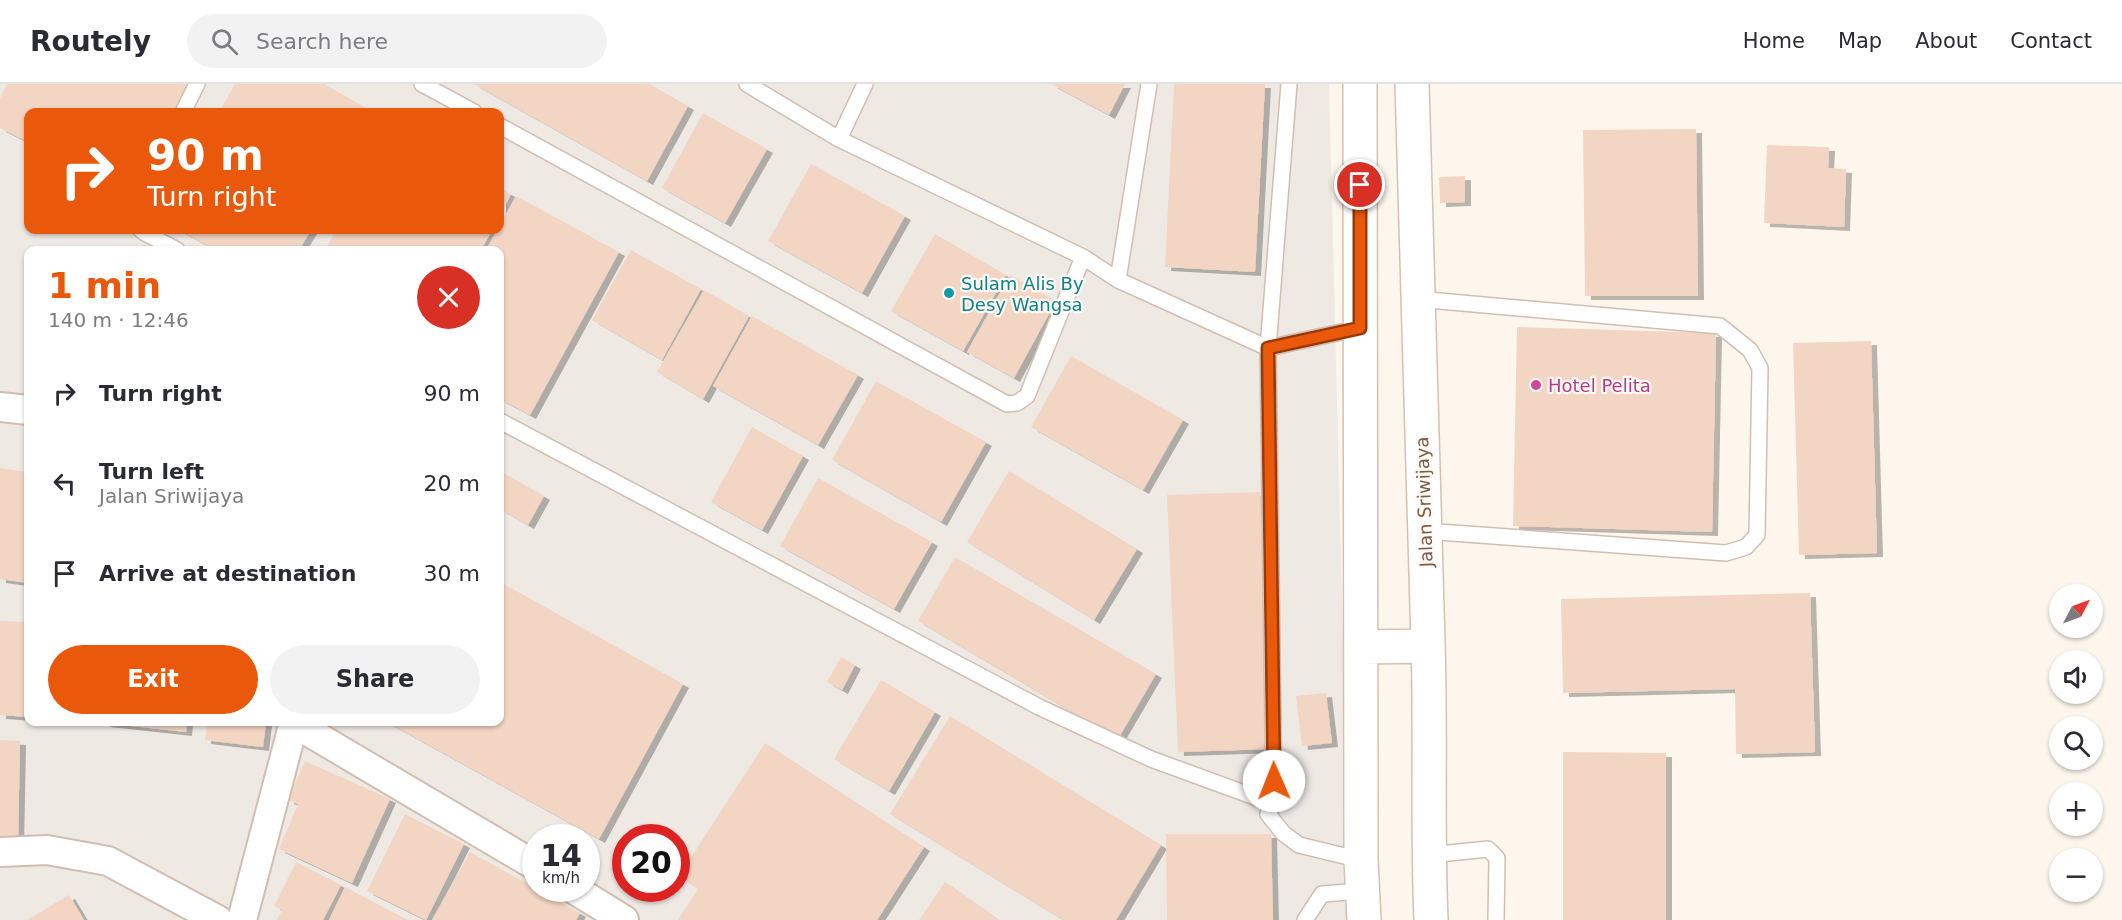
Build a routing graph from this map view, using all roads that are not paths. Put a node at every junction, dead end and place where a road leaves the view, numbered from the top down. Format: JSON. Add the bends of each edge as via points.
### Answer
{"nodes":[{"id":1,"x":197,"y":84,"type":"edge"},
{"id":2,"x":422,"y":84,"type":"edge"},
{"id":3,"x":747,"y":84,"type":"edge"},
{"id":4,"x":865,"y":84,"type":"edge"},
{"id":5,"x":1149,"y":84,"type":"edge"},
{"id":6,"x":1289,"y":84,"type":"edge"},
{"id":7,"x":1360,"y":84,"type":"edge"},
{"id":8,"x":1412,"y":84,"type":"edge"},
{"id":9,"x":185,"y":108,"type":"edge"},
{"id":10,"x":467,"y":108,"type":"edge"},
{"id":11,"x":504,"y":128,"type":"edge"},
{"id":12,"x":839,"y":139,"type":"junction"},
{"id":13,"x":146,"y":234,"type":"edge"},
{"id":14,"x":169,"y":246,"type":"edge"},
{"id":15,"x":1083,"y":257,"type":"junction"},
{"id":16,"x":1118,"y":280,"type":"junction"},
{"id":17,"x":1417,"y":299,"type":"junction"},
{"id":18,"x":1360,"y":328,"type":"junction"},
{"id":19,"x":1268,"y":348,"type":"junction"},
{"id":20,"x":0,"y":407,"type":"edge"},
{"id":21,"x":24,"y":410,"type":"edge"},
{"id":22,"x":504,"y":423,"type":"edge"},
{"id":23,"x":1425,"y":531,"type":"junction"},
{"id":24,"x":1428,"y":646,"type":"junction"},
{"id":25,"x":1360,"y":647,"type":"junction"},
{"id":26,"x":293,"y":726,"type":"edge"},
{"id":27,"x":301,"y":726,"type":"edge"},
{"id":28,"x":1274,"y":804,"type":"junction"},
{"id":29,"x":0,"y":852,"type":"edge"},
{"id":30,"x":1429,"y":855,"type":"junction"},
{"id":31,"x":522,"y":858,"type":"edge"},
{"id":32,"x":1362,"y":890,"type":"edge"},
{"id":33,"x":595,"y":902,"type":"edge"},
{"id":34,"x":218,"y":920,"type":"edge"},
{"id":35,"x":242,"y":920,"type":"edge"},
{"id":36,"x":624,"y":920,"type":"edge"},
{"id":37,"x":1305,"y":920,"type":"edge"},
{"id":38,"x":1431,"y":920,"type":"edge"},
{"id":39,"x":1496,"y":920,"type":"edge"}],
"edges":[{"from":1,"to":9,"type":"lane"},
{"from":2,"to":10,"type":"lane"},
{"from":3,"to":12,"type":"lane"},
{"from":4,"to":12,"type":"lane"},
{"from":5,"to":16,"type":"lane"},
{"from":6,"to":19,"type":"lane"},
{"from":7,"to":18,"type":"main road"},
{"from":8,"to":17,"type":"main road","name":"Jalan Sriwijaya"},
{"from":11,"to":15,"type":"lane","via":[[1007,404],[1027,396]]},
{"from":12,"to":15,"type":"lane"},
{"from":13,"to":14,"type":"lane"},
{"from":15,"to":16,"type":"lane"},
{"from":16,"to":19,"type":"lane"},
{"from":17,"to":23,"type":"main road","name":"Jalan Sriwijaya"},
{"from":17,"to":23,"type":"lane","via":[[1720,326],[1750,350],[1760,368],[1757,535],[1746,547],[1726,553]]},
{"from":18,"to":19,"type":"lane"},
{"from":18,"to":25,"type":"main road"},
{"from":19,"to":28,"type":"lane"},
{"from":20,"to":21,"type":"street"},
{"from":22,"to":28,"type":"lane","via":[[1039,707],[1151,759]]},
{"from":23,"to":24,"type":"main road","name":"Jalan Sriwijaya"},
{"from":24,"to":25,"type":"main road"},
{"from":24,"to":30,"type":"main road","name":"Jalan Sriwijaya"},
{"from":25,"to":32,"type":"main road"},
{"from":26,"to":35,"type":"street"},
{"from":27,"to":31,"type":"street"},
{"from":28,"to":32,"type":"lane","via":[[1268,814],[1283,833]]},
{"from":29,"to":34,"type":"street","via":[[47,850],[108,861]]},
{"from":30,"to":38,"type":"main road","name":"Jalan Sriwijaya"},
{"from":30,"to":39,"type":"lane","via":[[1492,851],[1497,858]]},
{"from":32,"to":37,"type":"lane","via":[[1322,894]]},
{"from":33,"to":36,"type":"street"}]}
